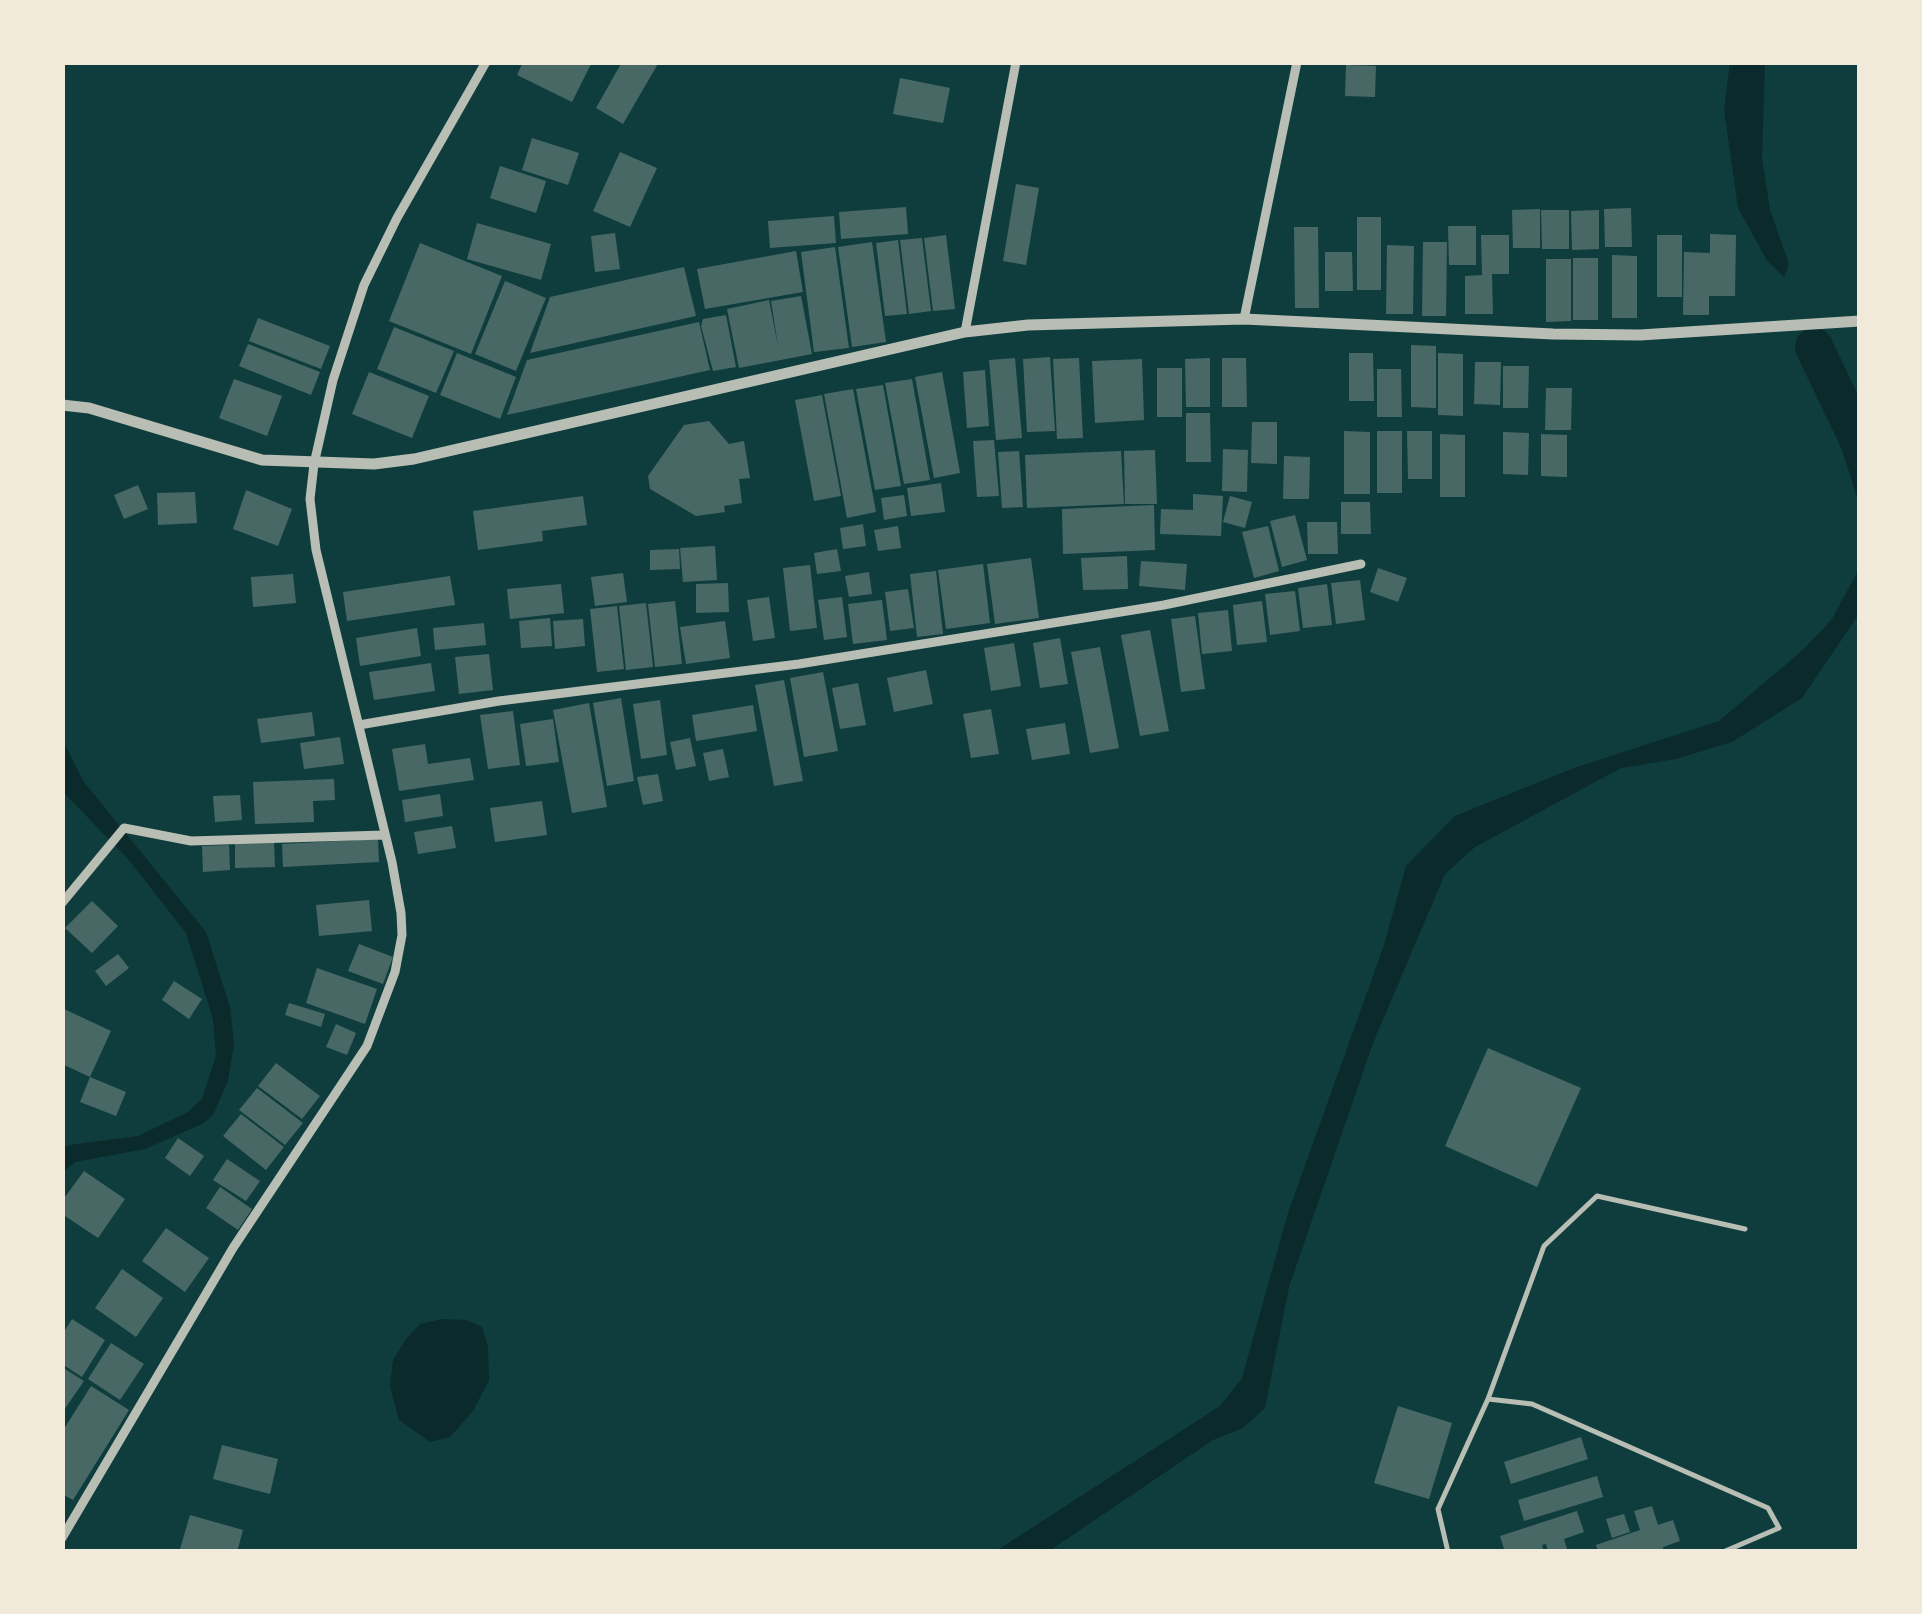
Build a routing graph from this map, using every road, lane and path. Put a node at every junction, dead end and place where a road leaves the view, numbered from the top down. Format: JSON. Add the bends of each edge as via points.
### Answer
{"nodes":[{"id":1,"x":486,"y":62,"type":"edge"},
{"id":2,"x":1016,"y":62,"type":"edge"},
{"id":3,"x":1297,"y":62,"type":"edge"},
{"id":4,"x":1244,"y":319,"type":"junction"},
{"id":5,"x":1860,"y":322,"type":"edge"},
{"id":6,"x":965,"y":332,"type":"junction"},
{"id":7,"x":62,"y":406,"type":"edge"},
{"id":8,"x":314,"y":464,"type":"junction"},
{"id":9,"x":1361,"y":564,"type":"dead end"},
{"id":10,"x":358,"y":725,"type":"junction"},
{"id":11,"x":384,"y":835,"type":"junction"},
{"id":12,"x":62,"y":903,"type":"edge"},
{"id":13,"x":1745,"y":1229,"type":"dead end"},
{"id":14,"x":1488,"y":1399,"type":"junction"},
{"id":15,"x":62,"y":1538,"type":"edge"},
{"id":16,"x":1448,"y":1552,"type":"edge"},
{"id":17,"x":1723,"y":1552,"type":"edge"}],
"edges":[{"from":1,"to":8,"type":"street","via":[[364,285],[332,380]]},
{"from":2,"to":6,"type":"street"},
{"from":3,"to":4,"type":"street"},
{"from":4,"to":5,"type":"street","via":[[1640,336]]},
{"from":4,"to":6,"type":"street"},
{"from":6,"to":8,"type":"street","via":[[414,459]]},
{"from":7,"to":8,"type":"street","via":[[89,408],[262,460]]},
{"from":8,"to":10,"type":"street","via":[[316,550]]},
{"from":9,"to":10,"type":"street","via":[[1164,605],[818,661]]},
{"from":10,"to":11,"type":"street"},
{"from":11,"to":12,"type":"street","via":[[191,841],[124,828]]},
{"from":11,"to":15,"type":"street","via":[[402,935],[368,1046],[233,1248]]},
{"from":13,"to":14,"type":"lane","via":[[1597,1196],[1544,1246]]},
{"from":14,"to":16,"type":"lane","via":[[1438,1508]]},
{"from":14,"to":17,"type":"lane","via":[[1532,1404],[1768,1508],[1779,1528]]}]}
